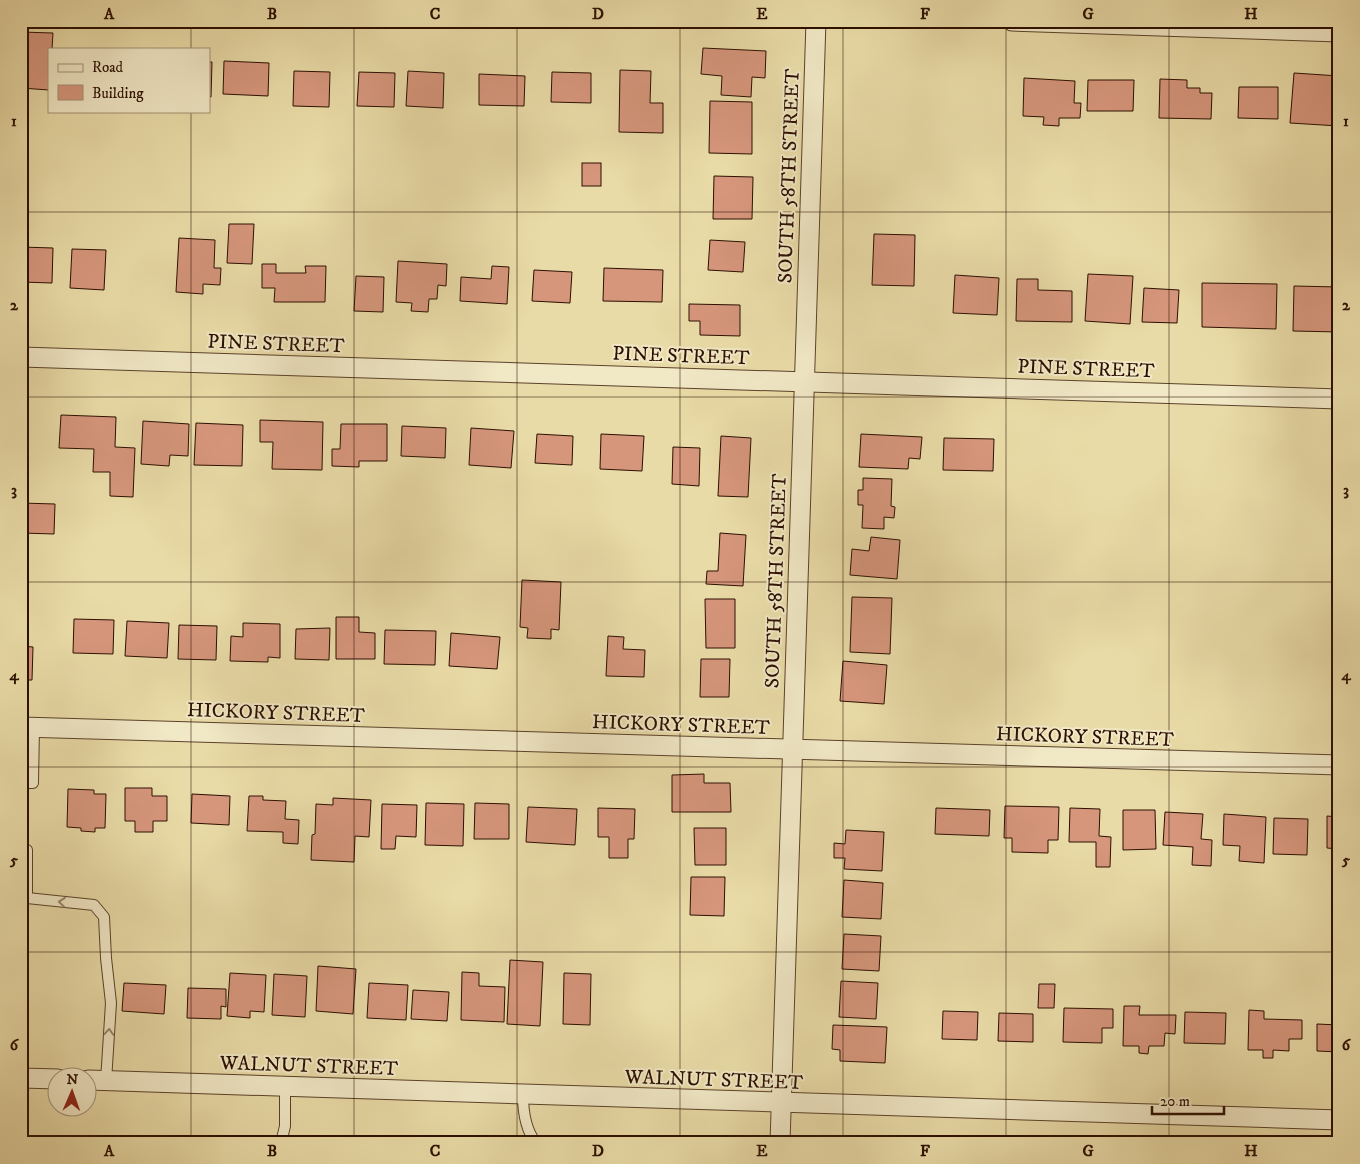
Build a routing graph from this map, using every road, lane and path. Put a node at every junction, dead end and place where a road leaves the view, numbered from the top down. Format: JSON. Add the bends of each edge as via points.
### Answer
{"nodes":[{"id":1,"x":816,"y":21,"type":"edge"},
{"id":2,"x":1012,"y":21,"type":"edge"},
{"id":3,"x":1339,"y":32,"type":"edge"},
{"id":4,"x":21,"y":357,"type":"edge"},
{"id":5,"x":804,"y":382,"type":"junction"},
{"id":6,"x":1339,"y":399,"type":"edge"},
{"id":7,"x":28,"y":727,"type":"edge"},
{"id":8,"x":792,"y":750,"type":"junction"},
{"id":9,"x":1339,"y":765,"type":"edge"},
{"id":10,"x":21,"y":783,"type":"edge"},
{"id":11,"x":21,"y":850,"type":"edge"},
{"id":12,"x":24,"y":898,"type":"edge"},
{"id":13,"x":98,"y":1074,"type":"edge"},
{"id":14,"x":21,"y":1078,"type":"edge"},
{"id":15,"x":48,"y":1079,"type":"edge"},
{"id":16,"x":98,"y":1080,"type":"edge"},
{"id":17,"x":285,"y":1087,"type":"junction"},
{"id":18,"x":522,"y":1095,"type":"junction"},
{"id":19,"x":781,"y":1104,"type":"junction"},
{"id":20,"x":1339,"y":1120,"type":"edge"},
{"id":21,"x":281,"y":1143,"type":"edge"},
{"id":22,"x":536,"y":1143,"type":"edge"},
{"id":23,"x":780,"y":1143,"type":"edge"}],
"edges":[{"from":1,"to":5,"type":"street","name":"SOUTH 58TH STREET"},
{"from":2,"to":3,"type":"street"},
{"from":4,"to":5,"type":"street","name":"PINE STREET"},
{"from":5,"to":6,"type":"street","name":"PINE STREET"},
{"from":5,"to":8,"type":"street","name":"SOUTH 58TH STREET"},
{"from":7,"to":8,"type":"street","name":"HICKORY STREET"},
{"from":7,"to":10,"type":"lane","via":[[33,783]]},
{"from":8,"to":9,"type":"street","name":"HICKORY STREET"},
{"from":8,"to":19,"type":"street","name":"SOUTH 58TH STREET"},
{"from":11,"to":12,"type":"lane","via":[[27,850]]},
{"from":13,"to":12,"type":"lane","one_way":true,"via":[[111,1002],[104,917],[94,905]]},
{"from":14,"to":15,"type":"street"},
{"from":16,"to":17,"type":"street","name":"WALNUT STREET"},
{"from":17,"to":18,"type":"street","name":"WALNUT STREET"},
{"from":17,"to":21,"type":"lane","via":[[285,1126]]},
{"from":18,"to":19,"type":"street","name":"WALNUT STREET"},
{"from":18,"to":22,"type":"lane","via":[[523,1113]]},
{"from":19,"to":20,"type":"street","name":"WALNUT STREET"},
{"from":19,"to":23,"type":"street","name":"SOUTH 58TH STREET"}]}
